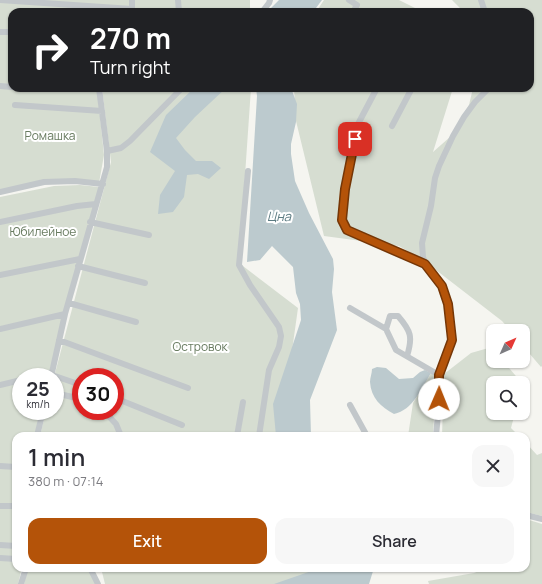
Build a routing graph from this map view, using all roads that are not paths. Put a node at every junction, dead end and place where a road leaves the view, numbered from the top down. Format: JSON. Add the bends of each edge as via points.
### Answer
{"nodes":[{"id":1,"x":0,"y":0,"type":"edge"},
{"id":2,"x":349,"y":0,"type":"edge"},
{"id":3,"x":106,"y":8,"type":"edge"},
{"id":4,"x":355,"y":8,"type":"edge"},
{"id":5,"x":100,"y":92,"type":"edge"},
{"id":6,"x":178,"y":92,"type":"edge"},
{"id":7,"x":375,"y":92,"type":"edge"},
{"id":8,"x":410,"y":92,"type":"edge"},
{"id":9,"x":485,"y":92,"type":"edge"},
{"id":10,"x":16,"y":105,"type":"dead end"},
{"id":11,"x":102,"y":111,"type":"junction"},
{"id":12,"x":392,"y":126,"type":"dead end"},
{"id":13,"x":107,"y":151,"type":"junction"},
{"id":14,"x":248,"y":171,"type":"dead end"},
{"id":15,"x":103,"y":184,"type":"junction"},
{"id":16,"x":0,"y":192,"type":"edge"},
{"id":17,"x":96,"y":204,"type":"junction"},
{"id":18,"x":0,"y":222,"type":"edge"},
{"id":19,"x":90,"y":222,"type":"junction"},
{"id":20,"x":149,"y":235,"type":"dead end"},
{"id":21,"x":80,"y":259,"type":"junction"},
{"id":22,"x":425,"y":264,"type":"junction"},
{"id":23,"x":78,"y":266,"type":"junction"},
{"id":24,"x":0,"y":275,"type":"edge"},
{"id":25,"x":145,"y":283,"type":"dead end"},
{"id":26,"x":69,"y":303,"type":"junction"},
{"id":27,"x":350,"y":308,"type":"dead end"},
{"id":28,"x":66,"y":314,"type":"junction"},
{"id":29,"x":136,"y":322,"type":"dead end"},
{"id":30,"x":0,"y":329,"type":"edge"},
{"id":31,"x":386,"y":329,"type":"junction"},
{"id":32,"x":59,"y":340,"type":"junction"},
{"id":33,"x":407,"y":356,"type":"junction"},
{"id":34,"x":53,"y":368,"type":"edge"},
{"id":35,"x":439,"y":375,"type":"junction"},
{"id":36,"x":12,"y":382,"type":"edge"},
{"id":37,"x":0,"y":385,"type":"edge"},
{"id":38,"x":188,"y":388,"type":"dead end"},
{"id":39,"x":124,"y":402,"type":"edge"},
{"id":40,"x":243,"y":402,"type":"dead end"},
{"id":41,"x":350,"y":405,"type":"dead end"},
{"id":42,"x":41,"y":420,"type":"edge"},
{"id":43,"x":112,"y":420,"type":"edge"},
{"id":44,"x":182,"y":425,"type":"dead end"},
{"id":45,"x":38,"y":432,"type":"edge"},
{"id":46,"x":119,"y":432,"type":"edge"},
{"id":47,"x":238,"y":432,"type":"edge"},
{"id":48,"x":260,"y":432,"type":"edge"},
{"id":49,"x":364,"y":432,"type":"edge"},
{"id":50,"x":436,"y":432,"type":"edge"},
{"id":51,"x":0,"y":466,"type":"edge"},
{"id":52,"x":12,"y":466,"type":"edge"},
{"id":53,"x":0,"y":506,"type":"edge"},
{"id":54,"x":12,"y":506,"type":"edge"},
{"id":55,"x":530,"y":516,"type":"edge"},
{"id":56,"x":542,"y":519,"type":"edge"},
{"id":57,"x":0,"y":545,"type":"edge"},
{"id":58,"x":12,"y":546,"type":"edge"},
{"id":59,"x":0,"y":558,"type":"edge"},
{"id":60,"x":12,"y":559,"type":"edge"},
{"id":61,"x":25,"y":572,"type":"edge"},
{"id":62,"x":92,"y":572,"type":"edge"},
{"id":63,"x":21,"y":584,"type":"edge"},
{"id":64,"x":98,"y":584,"type":"edge"}],
"edges":[{"from":1,"to":3,"type":"street"},
{"from":2,"to":4,"type":"street","via":[[357,5]]},
{"from":5,"to":11,"type":"street"},
{"from":6,"to":13,"type":"street","via":[[130,141],[121,148]]},
{"from":7,"to":22,"type":"street","via":[[358,124],[345,189],[342,220],[347,230]]},
{"from":8,"to":12,"type":"street"},
{"from":9,"to":22,"type":"street","via":[[464,117],[436,172],[422,243]]},
{"from":10,"to":11,"type":"street"},
{"from":11,"to":13,"type":"street"},
{"from":13,"to":15,"type":"street"},
{"from":14,"to":48,"type":"street","via":[[239,265],[279,327],[282,336],[269,370]]},
{"from":15,"to":16,"type":"street","via":[[75,181],[44,182]]},
{"from":15,"to":17,"type":"street"},
{"from":17,"to":18,"type":"street"},
{"from":17,"to":19,"type":"street"},
{"from":19,"to":20,"type":"street"},
{"from":19,"to":21,"type":"street"},
{"from":21,"to":23,"type":"street"},
{"from":21,"to":24,"type":"street"},
{"from":22,"to":35,"type":"street","via":[[445,292],[450,318],[452,340]]},
{"from":23,"to":25,"type":"street"},
{"from":23,"to":26,"type":"street"},
{"from":26,"to":28,"type":"street"},
{"from":26,"to":29,"type":"street"},
{"from":27,"to":31,"type":"street"},
{"from":28,"to":30,"type":"street"},
{"from":28,"to":32,"type":"street"},
{"from":31,"to":33,"type":"street","via":[[396,350]]},
{"from":31,"to":33,"type":"street","via":[[390,316],[398,316],[411,336]]},
{"from":32,"to":34,"type":"street"},
{"from":32,"to":38,"type":"street"},
{"from":33,"to":35,"type":"street"},
{"from":35,"to":50,"type":"street"},
{"from":36,"to":37,"type":"street"},
{"from":39,"to":44,"type":"street"},
{"from":40,"to":47,"type":"street"},
{"from":41,"to":49,"type":"street"},
{"from":42,"to":45,"type":"street"},
{"from":43,"to":46,"type":"street"},
{"from":51,"to":52,"type":"street"},
{"from":53,"to":54,"type":"street"},
{"from":55,"to":56,"type":"street"},
{"from":57,"to":58,"type":"street"},
{"from":59,"to":60,"type":"street"},
{"from":61,"to":63,"type":"street"},
{"from":62,"to":64,"type":"street"}]}
